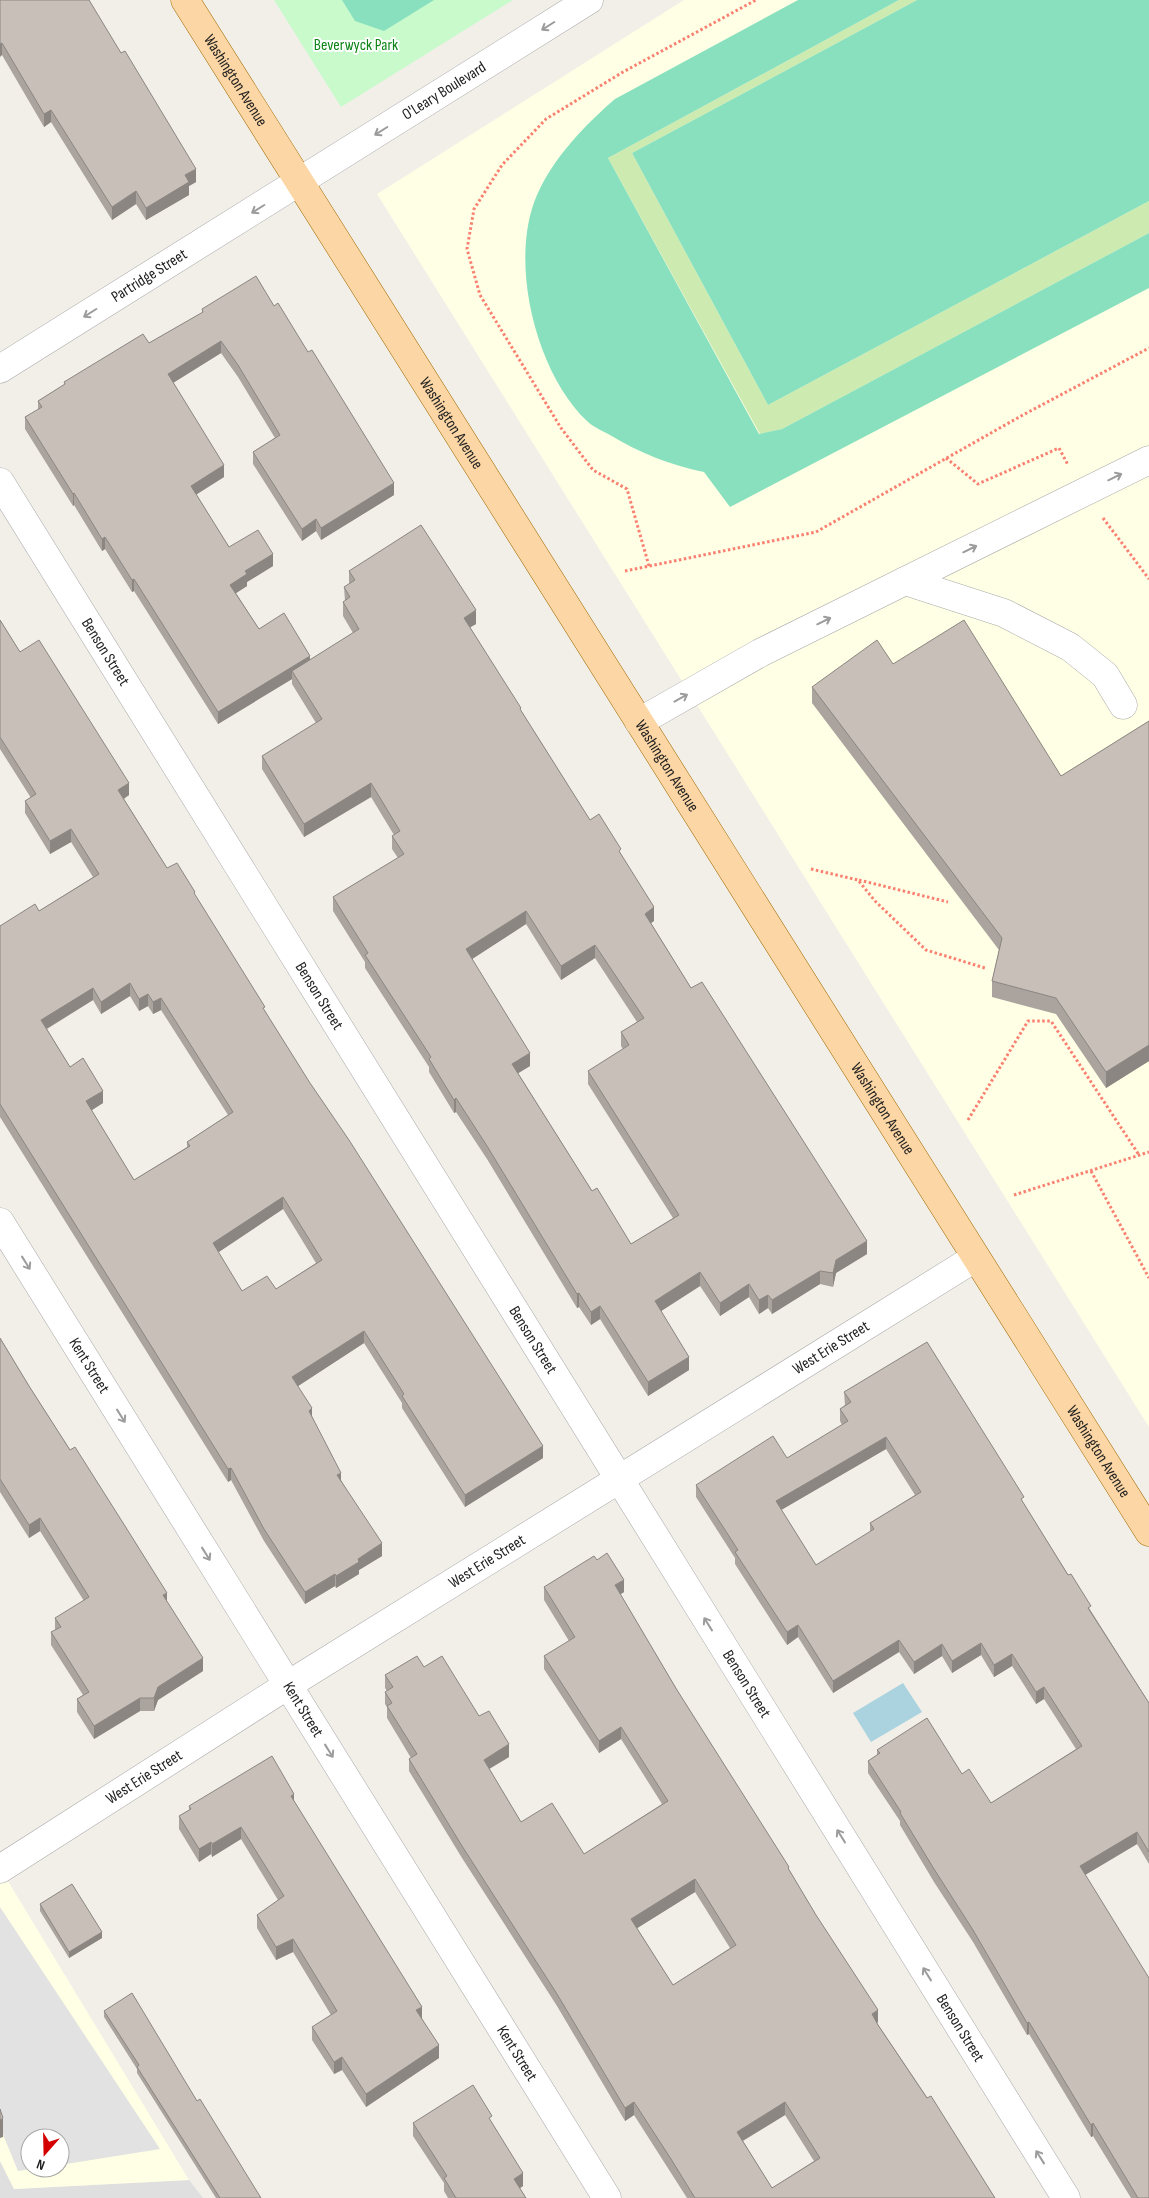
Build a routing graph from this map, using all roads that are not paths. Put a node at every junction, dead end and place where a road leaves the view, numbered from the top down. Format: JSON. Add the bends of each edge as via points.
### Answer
{"nodes":[{"id":1,"x":185,"y":0,"type":"edge"},
{"id":2,"x":590,"y":0,"type":"edge"},
{"id":3,"x":299,"y":183,"type":"junction"},
{"id":4,"x":0,"y":369,"type":"edge"},
{"id":5,"x":1149,"y":460,"type":"edge"},
{"id":6,"x":0,"y":482,"type":"edge"},
{"id":7,"x":905,"y":582,"type":"junction"},
{"id":8,"x":1123,"y":705,"type":"dead end"},
{"id":9,"x":639,"y":722,"type":"junction"},
{"id":10,"x":0,"y":1222,"type":"edge"},
{"id":11,"x":976,"y":1258,"type":"junction"},
{"id":12,"x":618,"y":1479,"type":"junction"},
{"id":13,"x":1149,"y":1532,"type":"edge"},
{"id":14,"x":288,"y":1685,"type":"junction"},
{"id":15,"x":0,"y":1869,"type":"edge"},
{"id":16,"x":607,"y":2198,"type":"edge"},
{"id":17,"x":1066,"y":2198,"type":"edge"}],
"edges":[{"from":1,"to":3,"type":"main road","name":"Washington Avenue"},
{"from":2,"to":3,"type":"street","name":"O'Leary Boulevard","one_way":true},
{"from":3,"to":4,"type":"street","name":"Partridge Street","one_way":true},
{"from":3,"to":9,"type":"main road","name":"Washington Avenue"},
{"from":7,"to":5,"type":"street","one_way":true},
{"from":6,"to":12,"type":"street","name":"Benson Street"},
{"from":7,"to":8,"type":"street","via":[[1004,613],[1070,648],[1105,675]]},
{"from":9,"to":7,"type":"street","one_way":true,"via":[[760,653]]},
{"from":9,"to":11,"type":"main road","name":"Washington Avenue"},
{"from":10,"to":14,"type":"street","name":"Kent Street","one_way":true},
{"from":11,"to":12,"type":"street","name":"West Erie Street"},
{"from":11,"to":13,"type":"main road","name":"Washington Avenue"},
{"from":12,"to":14,"type":"street","name":"West Erie Street"},
{"from":17,"to":12,"type":"street","name":"Benson Street","one_way":true},
{"from":14,"to":15,"type":"street","name":"West Erie Street"},
{"from":14,"to":16,"type":"street","name":"Kent Street","one_way":true}]}
